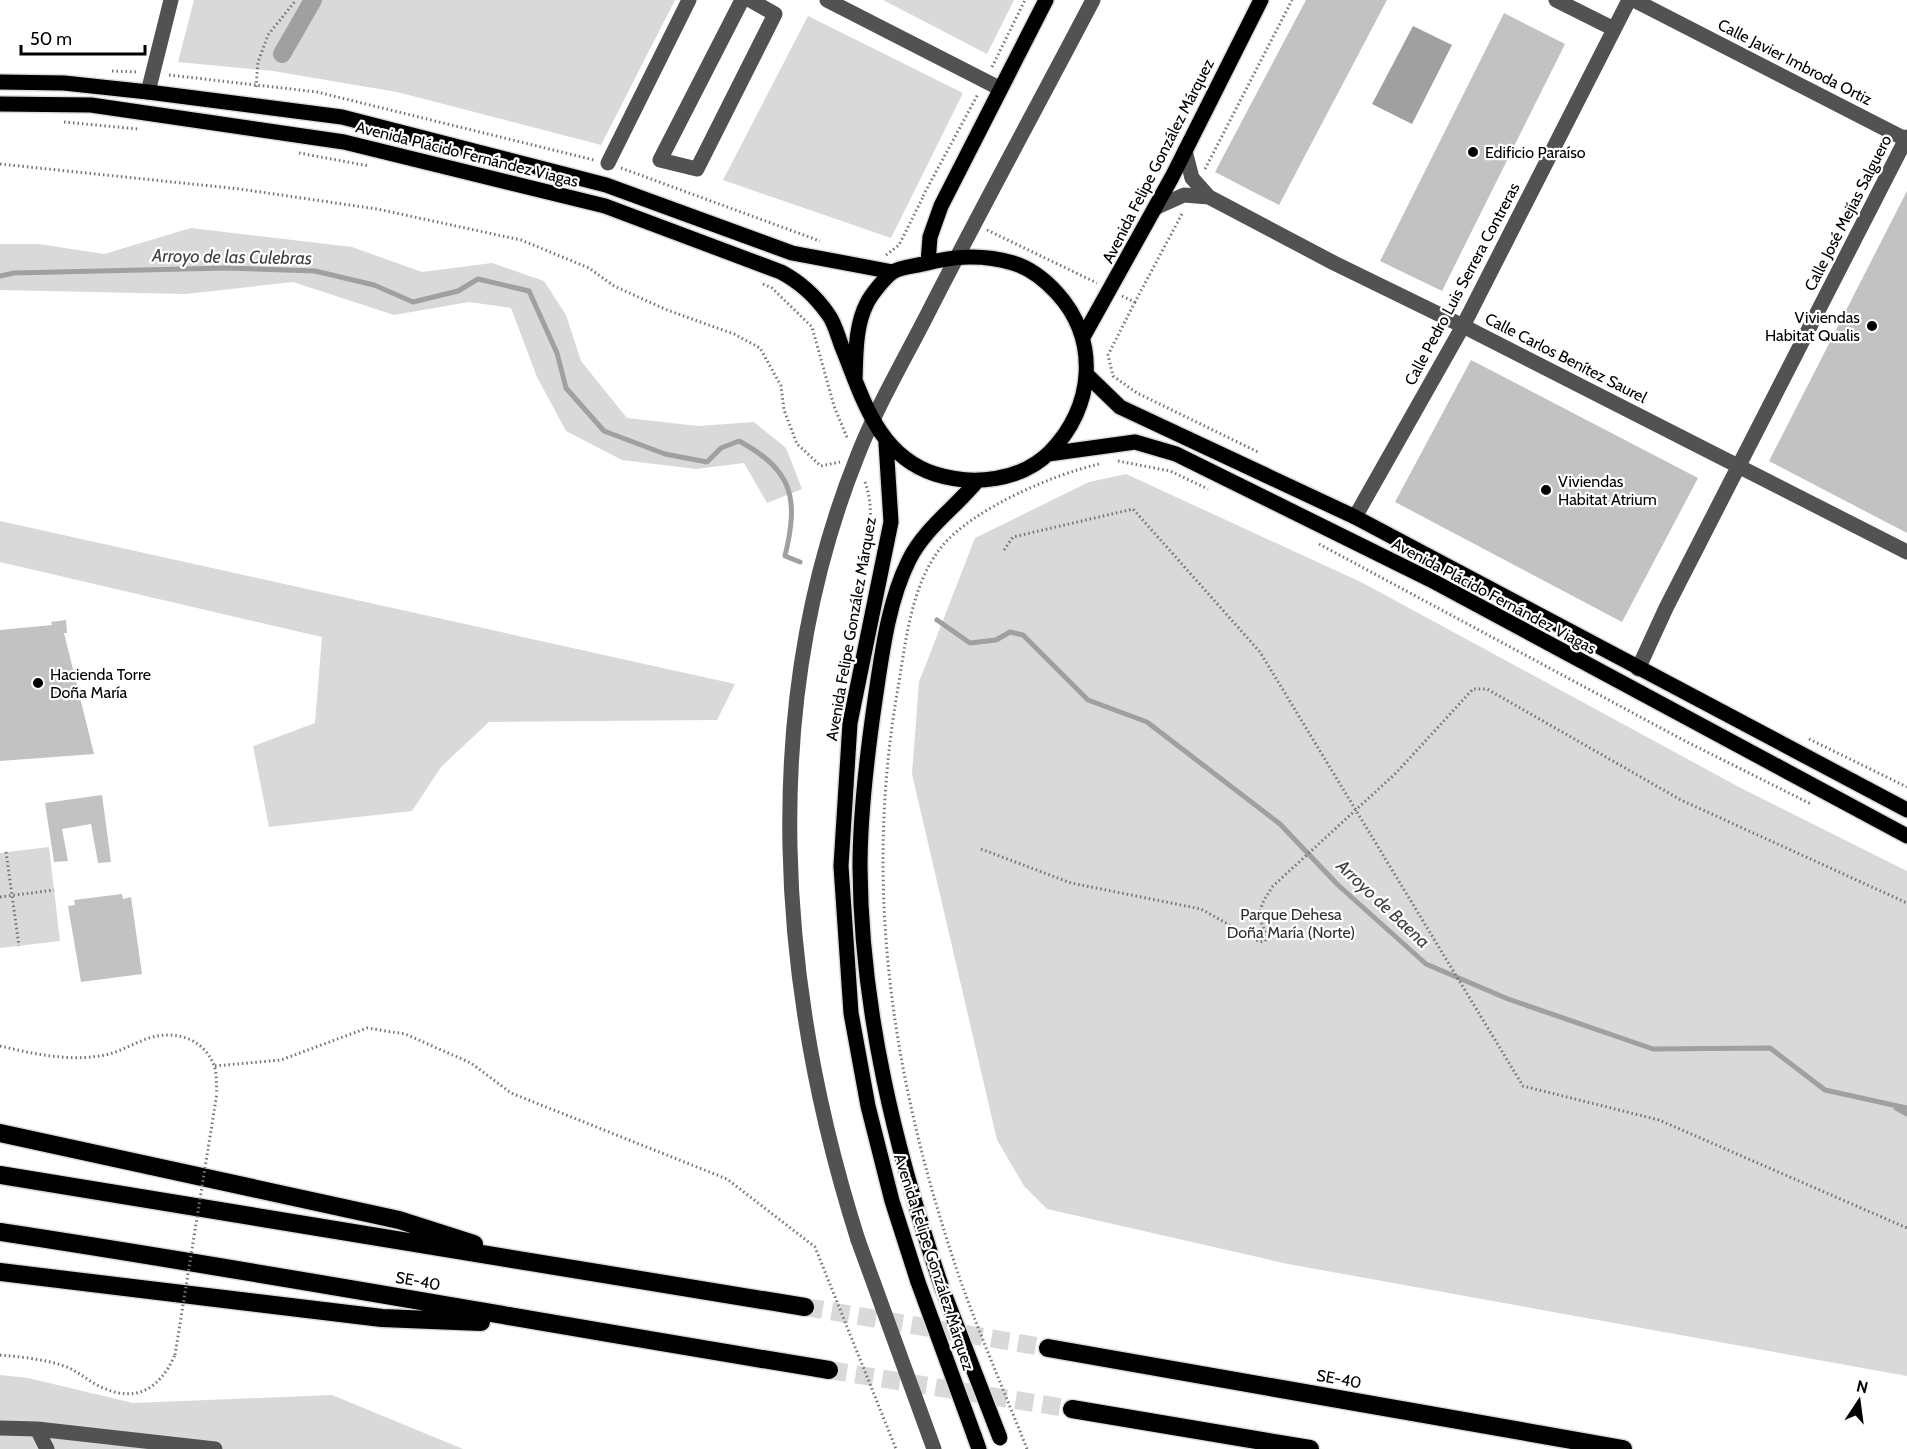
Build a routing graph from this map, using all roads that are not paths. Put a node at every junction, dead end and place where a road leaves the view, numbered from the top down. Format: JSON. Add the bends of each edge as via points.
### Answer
{"nodes":[{"id":1,"x":171,"y":0,"type":"edge"},
{"id":2,"x":689,"y":0,"type":"edge"},
{"id":3,"x":742,"y":0,"type":"edge"},
{"id":4,"x":827,"y":0,"type":"edge"},
{"id":5,"x":1046,"y":0,"type":"edge"},
{"id":6,"x":1093,"y":0,"type":"edge"},
{"id":7,"x":1261,"y":0,"type":"edge"},
{"id":8,"x":1556,"y":0,"type":"edge"},
{"id":9,"x":1629,"y":0,"type":"edge"},
{"id":10,"x":1634,"y":0,"type":"edge"},
{"id":11,"x":757,"y":2,"type":"edge"},
{"id":12,"x":1614,"y":29,"type":"junction"},
{"id":13,"x":0,"y":82,"type":"edge"},
{"id":14,"x":992,"y":85,"type":"junction"},
{"id":15,"x":148,"y":92,"type":"junction"},
{"id":16,"x":0,"y":104,"type":"edge"},
{"id":17,"x":1906,"y":139,"type":"edge"},
{"id":18,"x":1185,"y":151,"type":"junction"},
{"id":19,"x":608,"y":163,"type":"dead end"},
{"id":20,"x":1195,"y":190,"type":"junction"},
{"id":21,"x":1155,"y":208,"type":"junction"},
{"id":22,"x":957,"y":257,"type":"junction"},
{"id":23,"x":928,"y":263,"type":"junction"},
{"id":24,"x":893,"y":272,"type":"junction"},
{"id":25,"x":1463,"y":326,"type":"junction"},
{"id":26,"x":1083,"y":337,"type":"junction"},
{"id":27,"x":1088,"y":376,"type":"junction"},
{"id":28,"x":855,"y":379,"type":"junction"},
{"id":29,"x":873,"y":422,"type":"junction"},
{"id":30,"x":886,"y":442,"type":"junction"},
{"id":31,"x":1048,"y":454,"type":"junction"},
{"id":32,"x":1740,"y":465,"type":"junction"},
{"id":33,"x":977,"y":481,"type":"junction"},
{"id":34,"x":1355,"y":517,"type":"junction"},
{"id":35,"x":1907,"y":552,"type":"edge"},
{"id":36,"x":1638,"y":669,"type":"junction"},
{"id":37,"x":1907,"y":810,"type":"edge"},
{"id":38,"x":1907,"y":837,"type":"edge"},
{"id":39,"x":0,"y":1133,"type":"edge"},
{"id":40,"x":0,"y":1175,"type":"edge"},
{"id":41,"x":0,"y":1232,"type":"edge"},
{"id":42,"x":536,"y":1264,"type":"junction"},
{"id":43,"x":0,"y":1272,"type":"edge"},
{"id":44,"x":805,"y":1306,"type":"tunnel mouth"},
{"id":45,"x":549,"y":1325,"type":"junction"},
{"id":46,"x":1048,"y":1348,"type":"tunnel mouth"},
{"id":47,"x":829,"y":1370,"type":"tunnel mouth"},
{"id":48,"x":1072,"y":1409,"type":"tunnel mouth"},
{"id":49,"x":0,"y":1428,"type":"edge"},
{"id":50,"x":37,"y":1429,"type":"junction"},
{"id":51,"x":977,"y":1442,"type":"edge"},
{"id":52,"x":1002,"y":1444,"type":"edge"},
{"id":53,"x":47,"y":1449,"type":"edge"},
{"id":54,"x":215,"y":1449,"type":"edge"},
{"id":55,"x":934,"y":1449,"type":"edge"},
{"id":56,"x":1310,"y":1449,"type":"edge"},
{"id":57,"x":1623,"y":1449,"type":"edge"}],
"edges":[{"from":1,"to":15,"type":"street"},
{"from":2,"to":19,"type":"street"},
{"from":3,"to":11,"type":"street","via":[[660,160],[697,169],[775,14]]},
{"from":4,"to":14,"type":"street"},
{"from":5,"to":14,"type":"main road"},
{"from":6,"to":22,"type":"street"},
{"from":7,"to":18,"type":"main road","name":"Avenida Felipe González Márquez"},
{"from":8,"to":12,"type":"street"},
{"from":9,"to":12,"type":"street","name":"Calle Pedro Luis Serrera Contreras"},
{"from":10,"to":17,"type":"street","name":"Calle Javier Imbroda Ortiz"},
{"from":12,"to":25,"type":"street","name":"Calle Pedro Luis Serrera Contreras"},
{"from":13,"to":15,"type":"main road","name":"Avenida Plácido Fernández Viagas","via":[[64,83]]},
{"from":14,"to":23,"type":"main road","via":[[941,206],[930,237]]},
{"from":15,"to":24,"type":"main road","name":"Avenida Plácido Fernández Viagas","via":[[342,117],[583,179],[792,253]]},
{"from":16,"to":28,"type":"main road","name":"Avenida Plácido Fernández Viagas","via":[[91,105],[344,142],[605,206],[782,272],[799,282],[829,315]]},
{"from":17,"to":32,"type":"street","name":"Calle José Mejías Salguero"},
{"from":18,"to":20,"type":"street","name":"Calle Carlos Benítez Saurel"},
{"from":18,"to":21,"type":"main road","name":"Avenida Felipe González Márquez"},
{"from":20,"to":21,"type":"street"},
{"from":20,"to":25,"type":"street","name":"Calle Carlos Benítez Saurel"},
{"from":21,"to":26,"type":"main road","name":"Avenida Felipe González Márquez"},
{"from":22,"to":23,"type":"main road"},
{"from":22,"to":26,"type":"main road","via":[[981,256],[1015,263],[1045,280],[1069,306]]},
{"from":22,"to":29,"type":"street"},
{"from":23,"to":24,"type":"main road"},
{"from":24,"to":28,"type":"main road","via":[[867,303],[857,338]]},
{"from":25,"to":32,"type":"street","name":"Calle Carlos Benítez Saurel"},
{"from":25,"to":34,"type":"street","name":"Calle Pedro Luis Serrera Contreras"},
{"from":26,"to":27,"type":"main road"},
{"from":27,"to":31,"type":"main road","via":[[1082,405],[1073,423]]},
{"from":27,"to":34,"type":"main road","name":"Avenida Plácido Fernández Viagas","via":[[1120,407]]},
{"from":28,"to":29,"type":"main road","name":"Avenida Plácido Fernández Viagas"},
{"from":29,"to":30,"type":"main road","name":"Avenida Plácido Fernández Viagas"},
{"from":29,"to":55,"type":"street","bridge":true,"via":[[856,459],[818,579],[802,660],[790,759],[789,877],[798,967],[820,1096],[842,1190]]},
{"from":30,"to":33,"type":"main road","via":[[935,474]]},
{"from":30,"to":51,"type":"main road","name":"Avenida Felipe González Márquez","bridge":true,"via":[[891,522],[850,723],[841,866],[851,1013],[868,1106],[892,1202]]},
{"from":31,"to":33,"type":"main road","via":[[1022,471]]},
{"from":31,"to":38,"type":"main road","name":"Avenida Plácido Fernández Viagas","via":[[1135,442],[1176,454],[1431,580]]},
{"from":32,"to":35,"type":"street","name":"Calle Carlos Benítez Saurel"},
{"from":32,"to":36,"type":"street","name":"Calle José Mejías Salguero"},
{"from":33,"to":52,"type":"main road","name":"Avenida Felipe González Márquez","bridge":true,"via":[[929,530],[909,558],[900,581],[884,642],[871,727],[860,866],[873,1019],[888,1105],[912,1201]]},
{"from":34,"to":36,"type":"main road","name":"Avenida Plácido Fernández Viagas"},
{"from":36,"to":37,"type":"main road","name":"Avenida Plácido Fernández Viagas"},
{"from":39,"to":42,"type":"highway","via":[[399,1220]]},
{"from":40,"to":42,"type":"highway"},
{"from":41,"to":45,"type":"highway","name":"SE-40","number":"SE-40","via":[[255,1271]]},
{"from":42,"to":44,"type":"highway"},
{"from":43,"to":45,"type":"highway","via":[[382,1318]]},
{"from":45,"to":47,"type":"highway","name":"SE-40","number":"SE-40"},
{"from":46,"to":57,"type":"highway","name":"SE-40","number":"SE-40"},
{"from":48,"to":56,"type":"highway"},
{"from":49,"to":50,"type":"street"},
{"from":50,"to":53,"type":"street"},
{"from":50,"to":54,"type":"street"}]}
